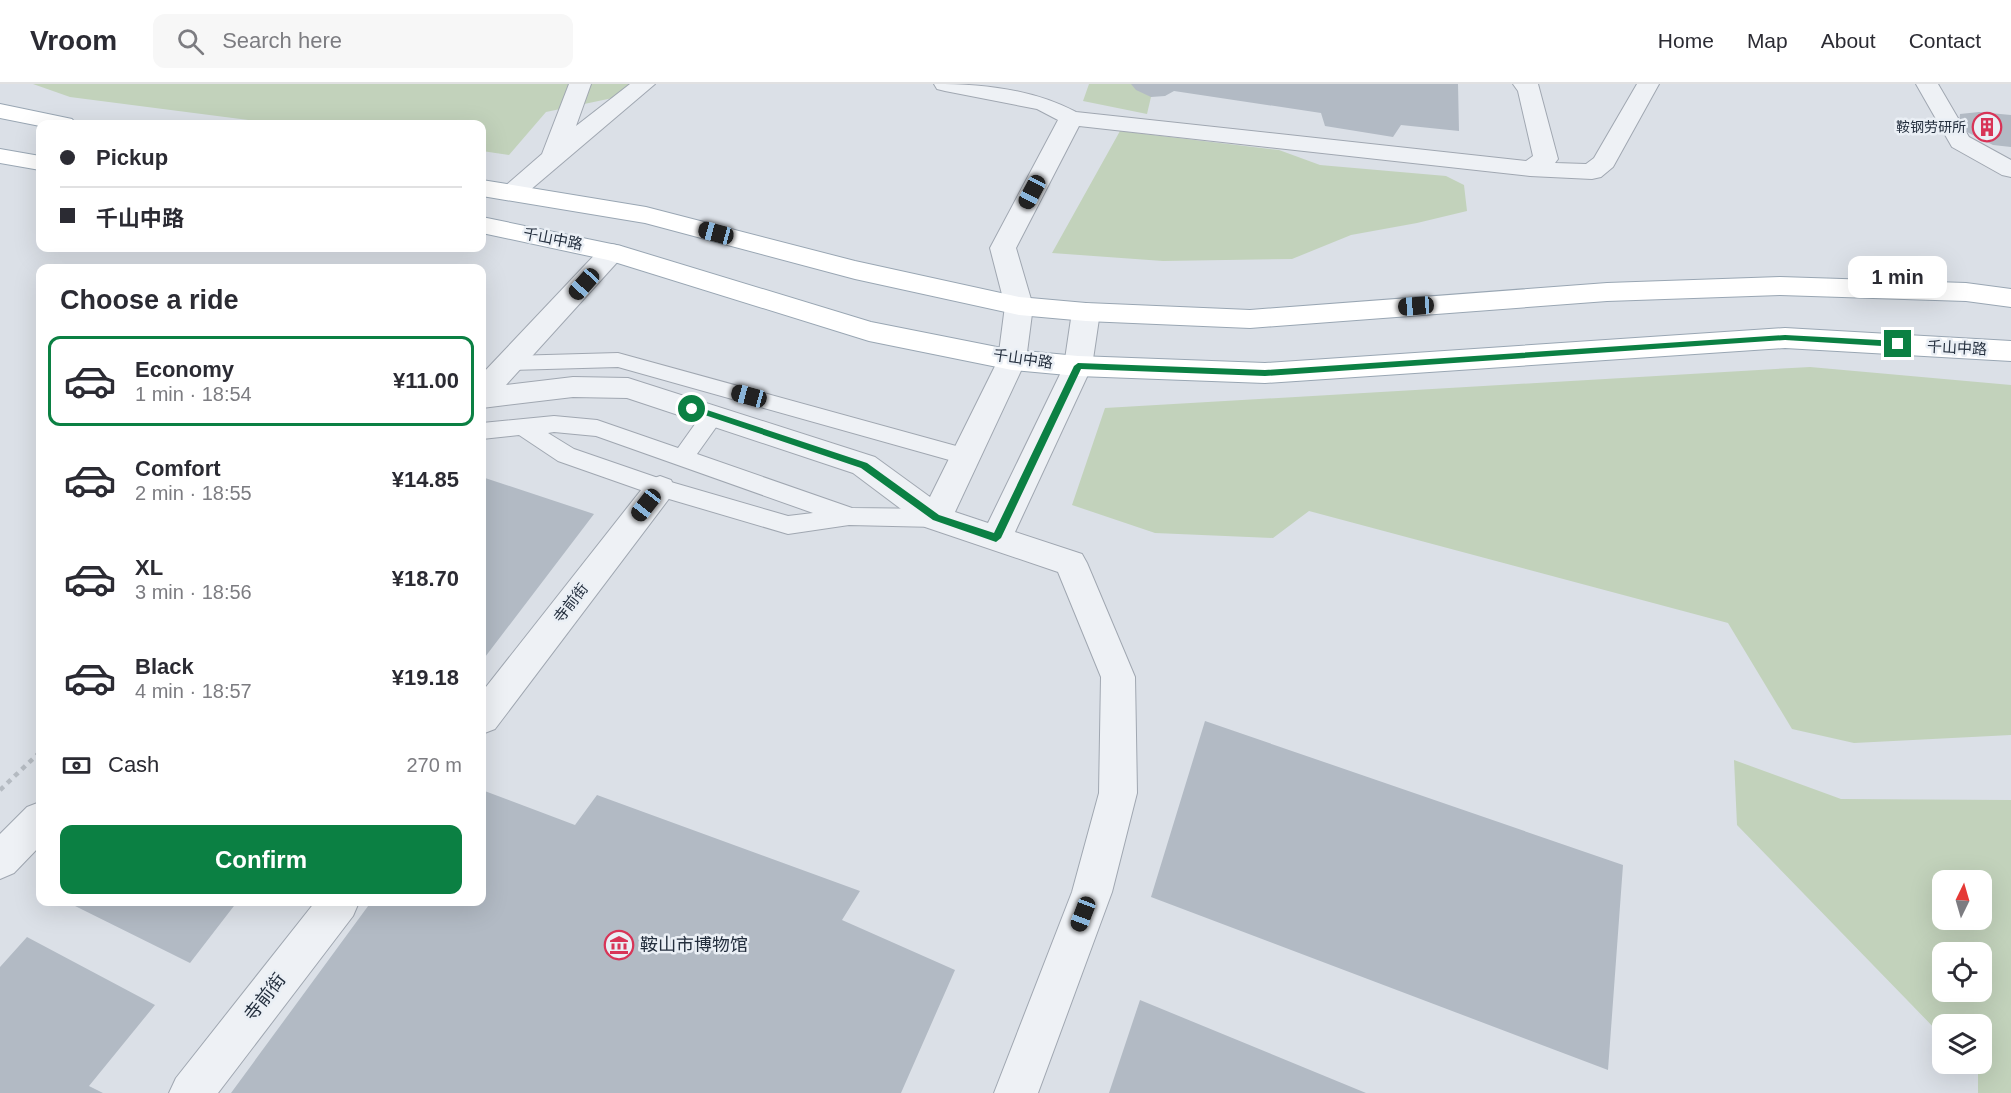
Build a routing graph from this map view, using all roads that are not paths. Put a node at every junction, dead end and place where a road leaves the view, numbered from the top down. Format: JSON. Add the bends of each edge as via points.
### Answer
{"nodes":[{"id":1,"x":580,"y":84,"type":"edge"},
{"id":2,"x":644,"y":84,"type":"edge"},
{"id":3,"x":945,"y":84,"type":"edge"},
{"id":4,"x":1524,"y":84,"type":"edge"},
{"id":5,"x":1648,"y":84,"type":"edge"},
{"id":6,"x":1927,"y":84,"type":"edge"},
{"id":7,"x":0,"y":111,"type":"edge"},
{"id":8,"x":1071,"y":118,"type":"junction"},
{"id":9,"x":44,"y":120,"type":"edge"},
{"id":10,"x":0,"y":156,"type":"edge"},
{"id":11,"x":552,"y":159,"type":"junction"},
{"id":12,"x":36,"y":163,"type":"edge"},
{"id":13,"x":1530,"y":169,"type":"junction"},
{"id":14,"x":2011,"y":170,"type":"edge"},
{"id":15,"x":486,"y":189,"type":"edge"},
{"id":16,"x":513,"y":192,"type":"junction"},
{"id":17,"x":486,"y":226,"type":"edge"},
{"id":18,"x":612,"y":252,"type":"junction"},
{"id":19,"x":2011,"y":298,"type":"edge"},
{"id":20,"x":1019,"y":306,"type":"junction"},
{"id":21,"x":1086,"y":312,"type":"junction"},
{"id":22,"x":2011,"y":351,"type":"edge"},
{"id":23,"x":1012,"y":360,"type":"junction"},
{"id":24,"x":511,"y":363,"type":"junction"},
{"id":25,"x":1078,"y":366,"type":"junction"},
{"id":26,"x":486,"y":387,"type":"edge"},
{"id":27,"x":486,"y":398,"type":"edge"},
{"id":28,"x":713,"y":416,"type":"junction"},
{"id":29,"x":523,"y":427,"type":"junction"},
{"id":30,"x":486,"y":431,"type":"edge"},
{"id":31,"x":682,"y":457,"type":"junction"},
{"id":32,"x":967,"y":457,"type":"junction"},
{"id":33,"x":660,"y":488,"type":"junction"},
{"id":34,"x":850,"y":516,"type":"junction"},
{"id":35,"x":936,"y":518,"type":"junction"},
{"id":36,"x":996,"y":538,"type":"junction"},
{"id":37,"x":486,"y":713,"type":"edge"},
{"id":38,"x":36,"y":824,"type":"edge"},
{"id":39,"x":0,"y":860,"type":"edge"},
{"id":40,"x":336,"y":906,"type":"edge"},
{"id":41,"x":191,"y":1093,"type":"edge"},
{"id":42,"x":1016,"y":1093,"type":"edge"}],
"edges":[{"from":1,"to":11,"type":"street"},
{"from":2,"to":11,"type":"street"},
{"from":3,"to":8,"type":"street","via":[[1044,104]]},
{"from":4,"to":13,"type":"street","via":[[1529,88],[1546,159]]},
{"from":5,"to":13,"type":"street","via":[[1604,162],[1592,172]]},
{"from":6,"to":14,"type":"street","via":[[1960,142]]},
{"from":7,"to":9,"type":"main road"},
{"from":8,"to":13,"type":"street"},
{"from":8,"to":20,"type":"street","via":[[1003,248]]},
{"from":10,"to":12,"type":"main road"},
{"from":11,"to":16,"type":"street"},
{"from":15,"to":16,"type":"main road"},
{"from":16,"to":20,"type":"main road","via":[[646,215],[855,270]]},
{"from":17,"to":18,"type":"main road","name":"千山中路"},
{"from":18,"to":23,"type":"main road","name":"千山中路","via":[[869,331]]},
{"from":18,"to":24,"type":"street"},
{"from":19,"to":21,"type":"main road","via":[[1966,292],[1780,286],[1607,292],[1250,320]]},
{"from":20,"to":21,"type":"main road"},
{"from":20,"to":23,"type":"street"},
{"from":21,"to":25,"type":"street"},
{"from":22,"to":25,"type":"main road","name":"千山中路","via":[[1785,338],[1265,373]]},
{"from":23,"to":25,"type":"main road","name":"千山中路"},
{"from":23,"to":32,"type":"street"},
{"from":24,"to":26,"type":"street"},
{"from":24,"to":32,"type":"lane","via":[[618,360]]},
{"from":25,"to":36,"type":"street"},
{"from":27,"to":28,"type":"street","via":[[573,387],[628,387]]},
{"from":28,"to":31,"type":"lane"},
{"from":28,"to":35,"type":"street","via":[[864,465]]},
{"from":29,"to":30,"type":"lane"},
{"from":29,"to":31,"type":"lane","via":[[554,424],[597,428]]},
{"from":29,"to":33,"type":"lane","via":[[566,455]]},
{"from":31,"to":34,"type":"lane"},
{"from":32,"to":35,"type":"street"},
{"from":33,"to":34,"type":"lane","via":[[788,525]]},
{"from":33,"to":37,"type":"street","name":"寺前街"},
{"from":34,"to":35,"type":"lane"},
{"from":35,"to":36,"type":"street"},
{"from":36,"to":42,"type":"street","via":[[1071,563],[1118,677],[1118,793],[1092,892]]},
{"from":38,"to":39,"type":"street"},
{"from":40,"to":41,"type":"street","name":"寺前街"}]}
